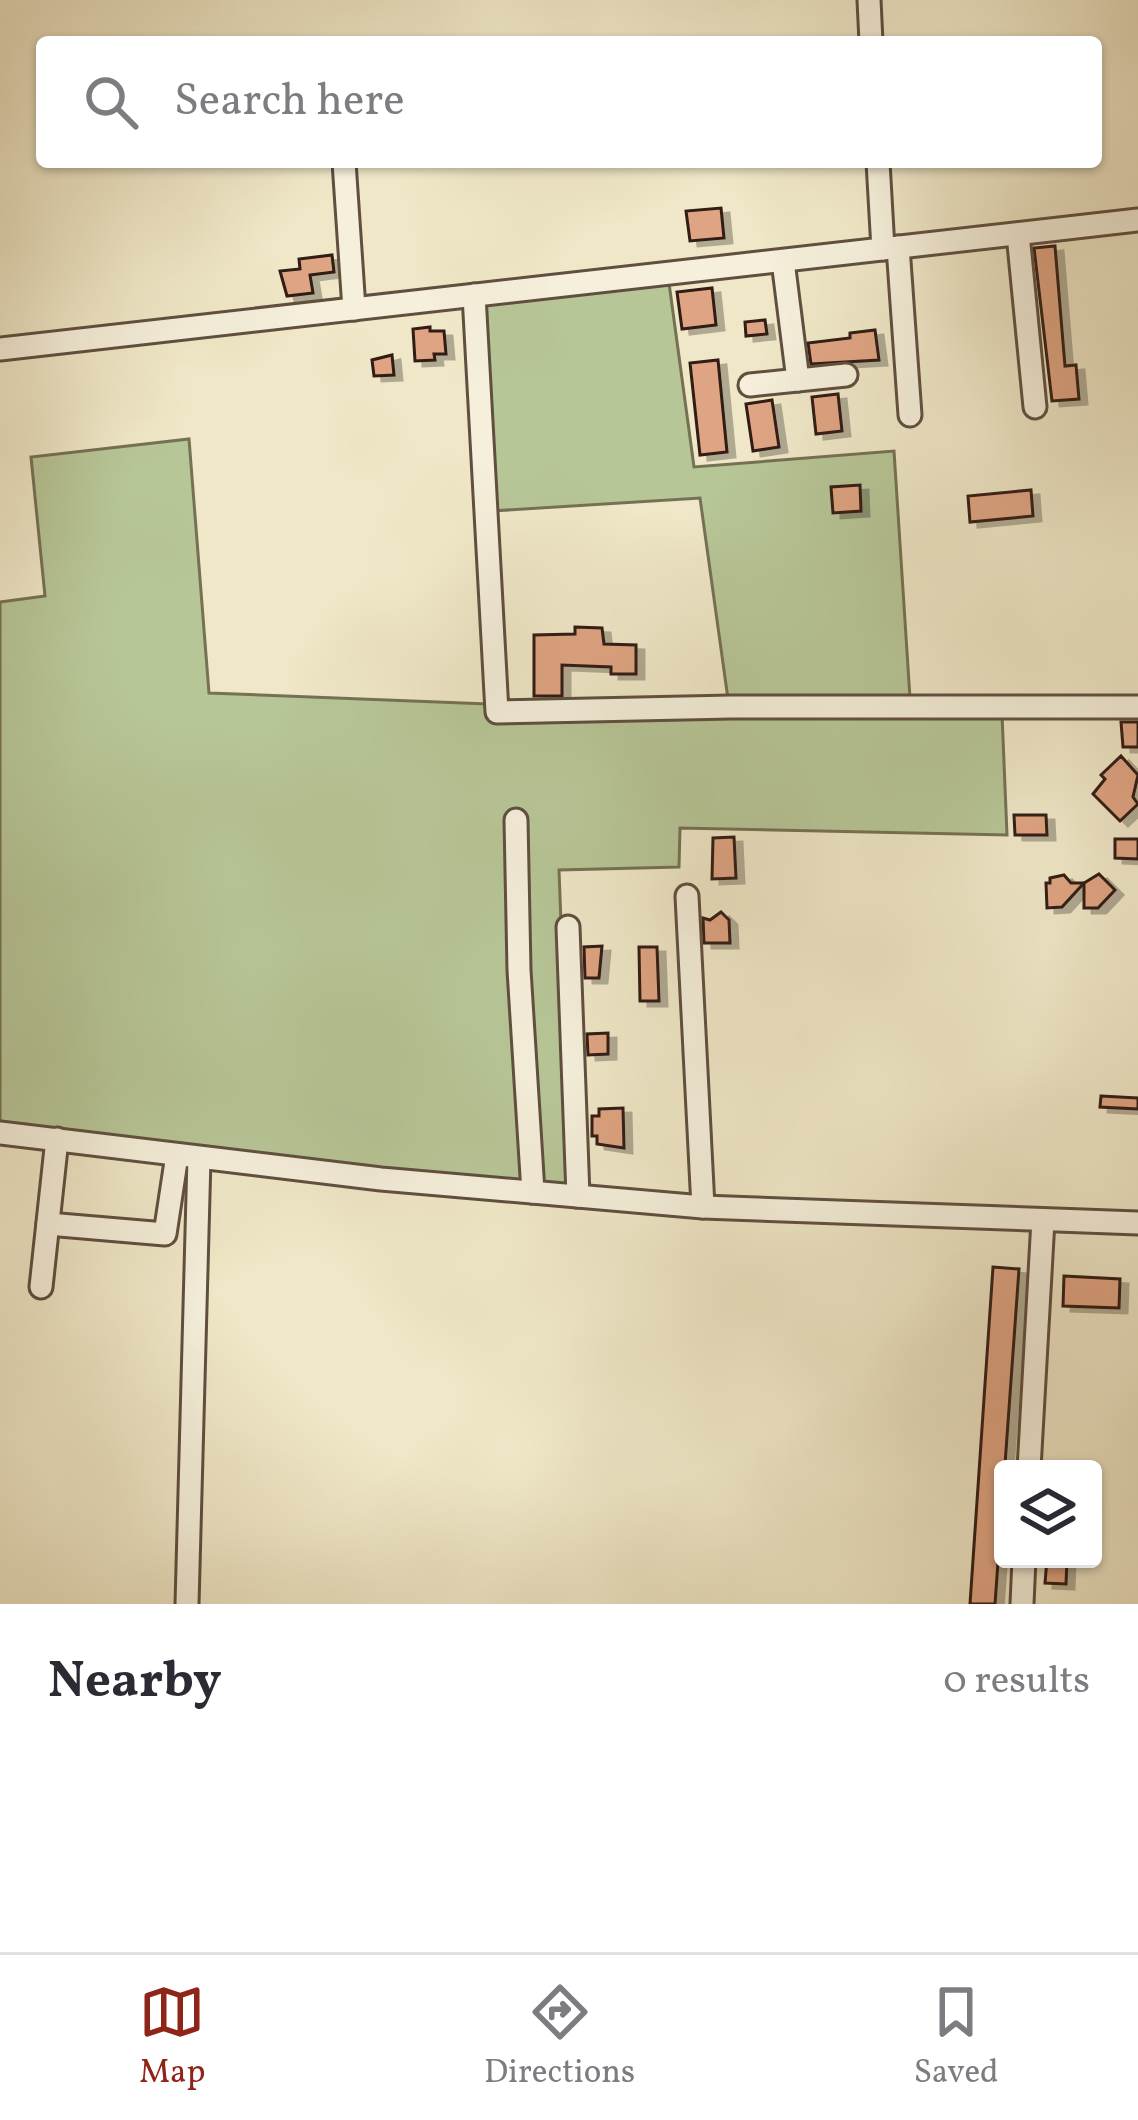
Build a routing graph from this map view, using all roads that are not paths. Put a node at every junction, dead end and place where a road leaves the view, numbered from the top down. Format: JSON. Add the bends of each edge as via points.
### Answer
{"nodes":[{"id":1,"x":868,"y":0,"type":"edge"},
{"id":2,"x":871,"y":36,"type":"edge"},
{"id":3,"x":344,"y":168,"type":"edge"},
{"id":4,"x":879,"y":168,"type":"edge"},
{"id":5,"x":1138,"y":220,"type":"edge"},
{"id":6,"x":1018,"y":234,"type":"junction"},
{"id":7,"x":891,"y":248,"type":"junction"},
{"id":8,"x":783,"y":261,"type":"junction"},
{"id":9,"x":474,"y":295,"type":"junction"},
{"id":10,"x":354,"y":309,"type":"junction"},
{"id":11,"x":0,"y":349,"type":"edge"},
{"id":12,"x":847,"y":375,"type":"dead end"},
{"id":13,"x":798,"y":380,"type":"junction"},
{"id":14,"x":750,"y":385,"type":"dead end"},
{"id":15,"x":1035,"y":407,"type":"dead end"},
{"id":16,"x":910,"y":415,"type":"dead end"},
{"id":17,"x":1138,"y":707,"type":"edge"},
{"id":18,"x":515,"y":820,"type":"dead end"},
{"id":19,"x":687,"y":896,"type":"dead end"},
{"id":20,"x":568,"y":927,"type":"dead end"},
{"id":21,"x":0,"y":1133,"type":"edge"},
{"id":22,"x":57,"y":1139,"type":"junction"},
{"id":23,"x":188,"y":1156,"type":"junction"},
{"id":24,"x":533,"y":1192,"type":"junction"},
{"id":25,"x":578,"y":1196,"type":"junction"},
{"id":26,"x":703,"y":1207,"type":"junction"},
{"id":27,"x":1043,"y":1220,"type":"junction"},
{"id":28,"x":1138,"y":1223,"type":"edge"},
{"id":29,"x":47,"y":1224,"type":"junction"},
{"id":30,"x":40,"y":1287,"type":"dead end"},
{"id":31,"x":1030,"y":1460,"type":"edge"},
{"id":32,"x":1024,"y":1568,"type":"edge"},
{"id":33,"x":188,"y":1604,"type":"edge"},
{"id":34,"x":1022,"y":1604,"type":"edge"}],
"edges":[{"from":1,"to":2,"type":"street"},
{"from":3,"to":10,"type":"street"},
{"from":4,"to":7,"type":"street"},
{"from":5,"to":6,"type":"street"},
{"from":6,"to":7,"type":"street"},
{"from":6,"to":15,"type":"street"},
{"from":7,"to":8,"type":"street"},
{"from":7,"to":16,"type":"street"},
{"from":8,"to":9,"type":"street"},
{"from":8,"to":13,"type":"street"},
{"from":9,"to":10,"type":"street"},
{"from":9,"to":17,"type":"street","via":[[497,712]]},
{"from":10,"to":11,"type":"street"},
{"from":12,"to":13,"type":"street"},
{"from":13,"to":14,"type":"street"},
{"from":18,"to":24,"type":"street"},
{"from":19,"to":26,"type":"street"},
{"from":20,"to":25,"type":"street"},
{"from":21,"to":22,"type":"street"},
{"from":22,"to":23,"type":"street"},
{"from":22,"to":29,"type":"street"},
{"from":23,"to":24,"type":"street"},
{"from":23,"to":29,"type":"street","via":[[165,1234]]},
{"from":23,"to":33,"type":"street"},
{"from":24,"to":25,"type":"street"},
{"from":25,"to":26,"type":"street"},
{"from":26,"to":27,"type":"street"},
{"from":27,"to":28,"type":"street"},
{"from":27,"to":31,"type":"street"},
{"from":29,"to":30,"type":"street"},
{"from":32,"to":34,"type":"street"}]}
